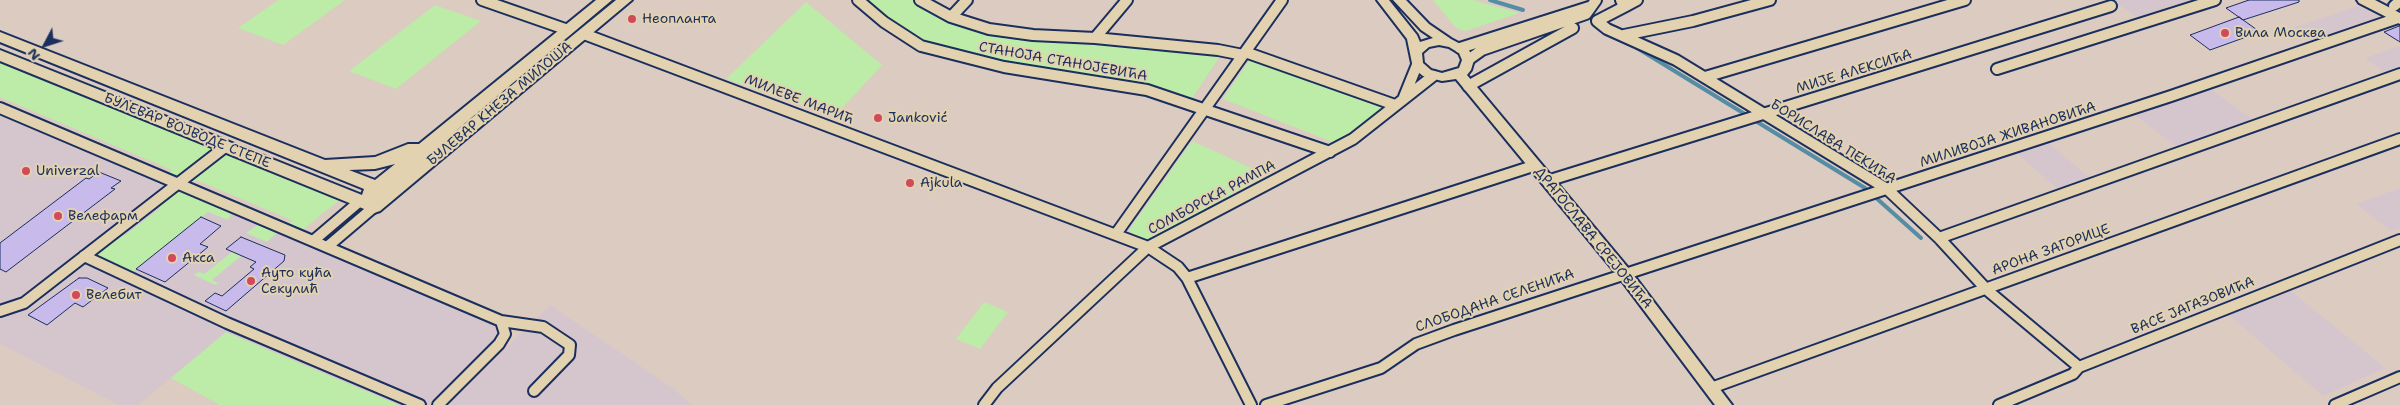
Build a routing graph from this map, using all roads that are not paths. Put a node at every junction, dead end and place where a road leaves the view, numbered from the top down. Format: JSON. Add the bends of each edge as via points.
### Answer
{"nodes":[{"id":1,"x":482,"y":0,"type":"edge"},
{"id":2,"x":605,"y":0,"type":"edge"},
{"id":3,"x":626,"y":0,"type":"edge"},
{"id":4,"x":858,"y":0,"type":"edge"},
{"id":5,"x":920,"y":0,"type":"edge"},
{"id":6,"x":967,"y":0,"type":"edge"},
{"id":7,"x":1127,"y":0,"type":"edge"},
{"id":8,"x":1282,"y":0,"type":"edge"},
{"id":9,"x":1383,"y":0,"type":"edge"},
{"id":10,"x":1399,"y":0,"type":"edge"},
{"id":11,"x":1596,"y":0,"type":"edge"},
{"id":12,"x":1637,"y":0,"type":"edge"},
{"id":13,"x":1770,"y":0,"type":"edge"},
{"id":14,"x":1965,"y":0,"type":"edge"},
{"id":15,"x":2215,"y":0,"type":"edge"},
{"id":16,"x":2364,"y":0,"type":"edge"},
{"id":17,"x":1623,"y":3,"type":"edge"},
{"id":18,"x":2111,"y":6,"type":"dead end"},
{"id":19,"x":1589,"y":7,"type":"junction"},
{"id":20,"x":2396,"y":9,"type":"edge"},
{"id":21,"x":951,"y":17,"type":"junction"},
{"id":22,"x":1573,"y":28,"type":"dead end"},
{"id":23,"x":568,"y":30,"type":"junction"},
{"id":24,"x":584,"y":34,"type":"junction"},
{"id":25,"x":1624,"y":35,"type":"junction"},
{"id":26,"x":0,"y":37,"type":"edge"},
{"id":27,"x":1095,"y":38,"type":"junction"},
{"id":28,"x":1446,"y":42,"type":"junction"},
{"id":29,"x":1460,"y":48,"type":"junction"},
{"id":30,"x":1416,"y":50,"type":"junction"},
{"id":31,"x":1244,"y":53,"type":"junction"},
{"id":32,"x":0,"y":55,"type":"edge"},
{"id":33,"x":1468,"y":60,"type":"junction"},
{"id":34,"x":1417,"y":65,"type":"junction"},
{"id":35,"x":1996,"y":69,"type":"dead end"},
{"id":36,"x":1459,"y":74,"type":"junction"},
{"id":37,"x":2400,"y":74,"type":"edge"},
{"id":38,"x":1433,"y":76,"type":"junction"},
{"id":39,"x":1705,"y":77,"type":"junction"},
{"id":40,"x":1468,"y":86,"type":"junction"},
{"id":41,"x":1403,"y":98,"type":"junction"},
{"id":42,"x":1395,"y":105,"type":"junction"},
{"id":43,"x":0,"y":108,"type":"edge"},
{"id":44,"x":1206,"y":108,"type":"junction"},
{"id":45,"x":1754,"y":116,"type":"junction"},
{"id":46,"x":436,"y":137,"type":"junction"},
{"id":47,"x":2400,"y":138,"type":"edge"},
{"id":48,"x":225,"y":147,"type":"junction"},
{"id":49,"x":1330,"y":152,"type":"junction"},
{"id":50,"x":319,"y":165,"type":"junction"},
{"id":51,"x":1533,"y":166,"type":"junction"},
{"id":52,"x":1547,"y":181,"type":"junction"},
{"id":53,"x":178,"y":184,"type":"junction"},
{"id":54,"x":1887,"y":189,"type":"junction"},
{"id":55,"x":383,"y":191,"type":"junction"},
{"id":56,"x":367,"y":204,"type":"junction"},
{"id":57,"x":1116,"y":234,"type":"junction"},
{"id":58,"x":1939,"y":238,"type":"junction"},
{"id":59,"x":2400,"y":240,"type":"edge"},
{"id":60,"x":313,"y":241,"type":"junction"},
{"id":61,"x":327,"y":247,"type":"junction"},
{"id":62,"x":1148,"y":247,"type":"junction"},
{"id":63,"x":84,"y":256,"type":"junction"},
{"id":64,"x":1624,"y":273,"type":"junction"},
{"id":65,"x":1187,"y":278,"type":"junction"},
{"id":66,"x":1987,"y":290,"type":"junction"},
{"id":67,"x":0,"y":311,"type":"edge"},
{"id":68,"x":502,"y":321,"type":"junction"},
{"id":69,"x":2079,"y":367,"type":"junction"},
{"id":70,"x":2400,"y":378,"type":"edge"},
{"id":71,"x":1712,"y":388,"type":"junction"},
{"id":72,"x":534,"y":391,"type":"dead end"},
{"id":73,"x":420,"y":405,"type":"edge"},
{"id":74,"x":438,"y":405,"type":"edge"},
{"id":75,"x":984,"y":405,"type":"edge"},
{"id":76,"x":1251,"y":405,"type":"edge"},
{"id":77,"x":1266,"y":405,"type":"edge"},
{"id":78,"x":1724,"y":405,"type":"edge"},
{"id":79,"x":1999,"y":405,"type":"edge"},
{"id":80,"x":2335,"y":405,"type":"edge"}],
"edges":[{"from":1,"to":23,"type":"street"},
{"from":2,"to":23,"type":"main road","name":"БУЛЕВАР КНЕЗА МИЛОША"},
{"from":3,"to":24,"type":"main road","name":"БУЛЕВАР КНЕЗА МИЛОША"},
{"from":4,"to":44,"type":"street","name":"СТАНОЈА СТАНОЈЕВИЋА","via":[[884,22],[922,46],[1004,67],[1119,84]]},
{"from":5,"to":21,"type":"street","name":"СТАНОЈА СТАНОЈЕВИЋА"},
{"from":6,"to":21,"type":"street"},
{"from":7,"to":27,"type":"street"},
{"from":8,"to":31,"type":"street"},
{"from":9,"to":30,"type":"street","via":[[1413,38]]},
{"from":10,"to":28,"type":"street","via":[[1424,27]]},
{"from":11,"to":19,"type":"street"},
{"from":12,"to":17,"type":"street"},
{"from":13,"to":25,"type":"street","via":[[1693,22]]},
{"from":14,"to":39,"type":"street"},
{"from":15,"to":35,"type":"street"},
{"from":16,"to":20,"type":"main road"},
{"from":17,"to":25,"type":"street","name":"БОРИСЛАВА ПЕКИЋА","via":[[1598,21],[1607,29]]},
{"from":18,"to":45,"type":"street","name":"МИЈЕ АЛЕКСИЋА"},
{"from":19,"to":29,"type":"street"},
{"from":19,"to":33,"type":"street","via":[[1586,14],[1482,50]]},
{"from":20,"to":54,"type":"street","name":"МИЛИВОЈА ЖИВАНОВИЋА","via":[[2171,96]]},
{"from":21,"to":27,"type":"street","name":"СТАНОЈА СТАНОЈЕВИЋА","via":[[989,29]]},
{"from":22,"to":40,"type":"street"},
{"from":23,"to":46,"type":"main road","name":"БУЛЕВАР КНЕЗА МИЛОША"},
{"from":24,"to":55,"type":"main road","name":"БУЛЕВАР КНЕЗА МИЛОША"},
{"from":24,"to":57,"type":"street","name":"МИЛЕВЕ МАРИЋ"},
{"from":25,"to":39,"type":"street","name":"БОРИСЛАВА ПЕКИЋА"},
{"from":26,"to":50,"type":"main road","name":"БУЛЕВАР ВОЈВОДЕ СТЕПЕ"},
{"from":27,"to":31,"type":"street","name":"СТАНОЈА СТАНОЈЕВИЋА"},
{"from":28,"to":29,"type":"street"},
{"from":28,"to":30,"type":"street","via":[[1426,44]]},
{"from":29,"to":33,"type":"street"},
{"from":30,"to":34,"type":"street"},
{"from":31,"to":42,"type":"street","name":"СТАНОЈА СТАНОЈЕВИЋА"},
{"from":31,"to":44,"type":"street"},
{"from":32,"to":48,"type":"main road","name":"БУЛЕВАР ВОЈВОДЕ СТЕПЕ"},
{"from":33,"to":36,"type":"street","via":[[1465,70]]},
{"from":34,"to":38,"type":"street"},
{"from":34,"to":41,"type":"street","name":"СОМБОРСКА РАМПА"},
{"from":36,"to":38,"type":"street"},
{"from":36,"to":40,"type":"street","name":"ДРАГОСЛАВА СРЕЈОВИЋА"},
{"from":37,"to":58,"type":"street"},
{"from":38,"to":41,"type":"street","name":"СОМБОРСКА РАМПА"},
{"from":39,"to":45,"type":"street","name":"БОРИСЛАВА ПЕКИЋА"},
{"from":40,"to":51,"type":"street","name":"ДРАГОСЛАВА СРЕЈОВИЋА"},
{"from":41,"to":42,"type":"street","name":"СОМБОРСКА РАМПА"},
{"from":42,"to":49,"type":"street","name":"СОМБОРСКА РАМПА","via":[[1366,131]]},
{"from":43,"to":53,"type":"street"},
{"from":44,"to":49,"type":"street","name":"СТАНОЈА СТАНОЈЕВИЋА"},
{"from":44,"to":57,"type":"street"},
{"from":45,"to":52,"type":"street","name":"МИЈЕ АЛЕКСИЋА"},
{"from":45,"to":54,"type":"street","name":"БОРИСЛАВА ПЕКИЋА"},
{"from":46,"to":50,"type":"main road","via":[[389,160],[364,165]]},
{"from":46,"to":55,"type":"main road","name":"БУЛЕВАР КНЕЗА МИЛОША"},
{"from":47,"to":66,"type":"street","name":"АРОНА ЗАГОРИЦЕ"},
{"from":48,"to":53,"type":"street"},
{"from":48,"to":56,"type":"main road","name":"БУЛЕВАР ВОЈВОДЕ СТЕПЕ"},
{"from":49,"to":62,"type":"street","name":"СОМБОРСКА РАМПА"},
{"from":50,"to":55,"type":"main road","name":"БУЛЕВАР ВОЈВОДЕ СТЕПЕ"},
{"from":51,"to":52,"type":"street","name":"ДРАГОСЛАВА СРЕЈОВИЋА"},
{"from":51,"to":65,"type":"street"},
{"from":52,"to":64,"type":"street","name":"ДРАГОСЛАВА СРЕЈОВИЋА"},
{"from":53,"to":60,"type":"street"},
{"from":53,"to":63,"type":"street"},
{"from":54,"to":58,"type":"street","name":"БОРИСЛАВА ПЕКИЋА"},
{"from":54,"to":64,"type":"street","name":"МИЛИВОЈА ЖИВАНОВИЋА"},
{"from":55,"to":56,"type":"main road","name":"БУЛЕВАР КНЕЗА МИЛОША"},
{"from":56,"to":60,"type":"street"},
{"from":56,"to":61,"type":"street"},
{"from":57,"to":62,"type":"street","name":"МИЛЕВЕ МАРИЋ"},
{"from":58,"to":66,"type":"street","name":"БОРИСЛАВА ПЕКИЋА"},
{"from":59,"to":69,"type":"street","name":"ВАСЕ ЈАГАЗОВИЋА"},
{"from":60,"to":61,"type":"street"},
{"from":61,"to":68,"type":"street"},
{"from":62,"to":65,"type":"street","name":"МИЛЕВЕ МАРИЋ","via":[[1178,267]]},
{"from":62,"to":75,"type":"street","name":"СОМБОРСКА РАМПА","via":[[997,388]]},
{"from":63,"to":67,"type":"street","via":[[24,302]]},
{"from":63,"to":73,"type":"street","via":[[227,323]]},
{"from":64,"to":71,"type":"street","name":"ДРАГОСЛАВА СРЕЈОВИЋА"},
{"from":64,"to":77,"type":"street","name":"СЛОБОДАНА СЕЛЕНИЋА","via":[[1416,344],[1381,368]]},
{"from":65,"to":76,"type":"street","name":"МИЛЕВЕ МАРИЋ"},
{"from":66,"to":69,"type":"street","name":"БОРИСЛАВА ПЕКИЋА"},
{"from":66,"to":71,"type":"street","name":"АРОНА ЗАГОРИЦЕ"},
{"from":68,"to":72,"type":"street","via":[[543,327],[570,345],[570,355]]},
{"from":68,"to":74,"type":"street","via":[[505,334],[499,344]]},
{"from":69,"to":79,"type":"street","name":"ВАСЕ ЈАГАЗОВИЋА","via":[[2074,374]]},
{"from":70,"to":80,"type":"street"},
{"from":71,"to":78,"type":"street","name":"ДРАГОСЛАВА СРЕЈОВИЋА"}]}
